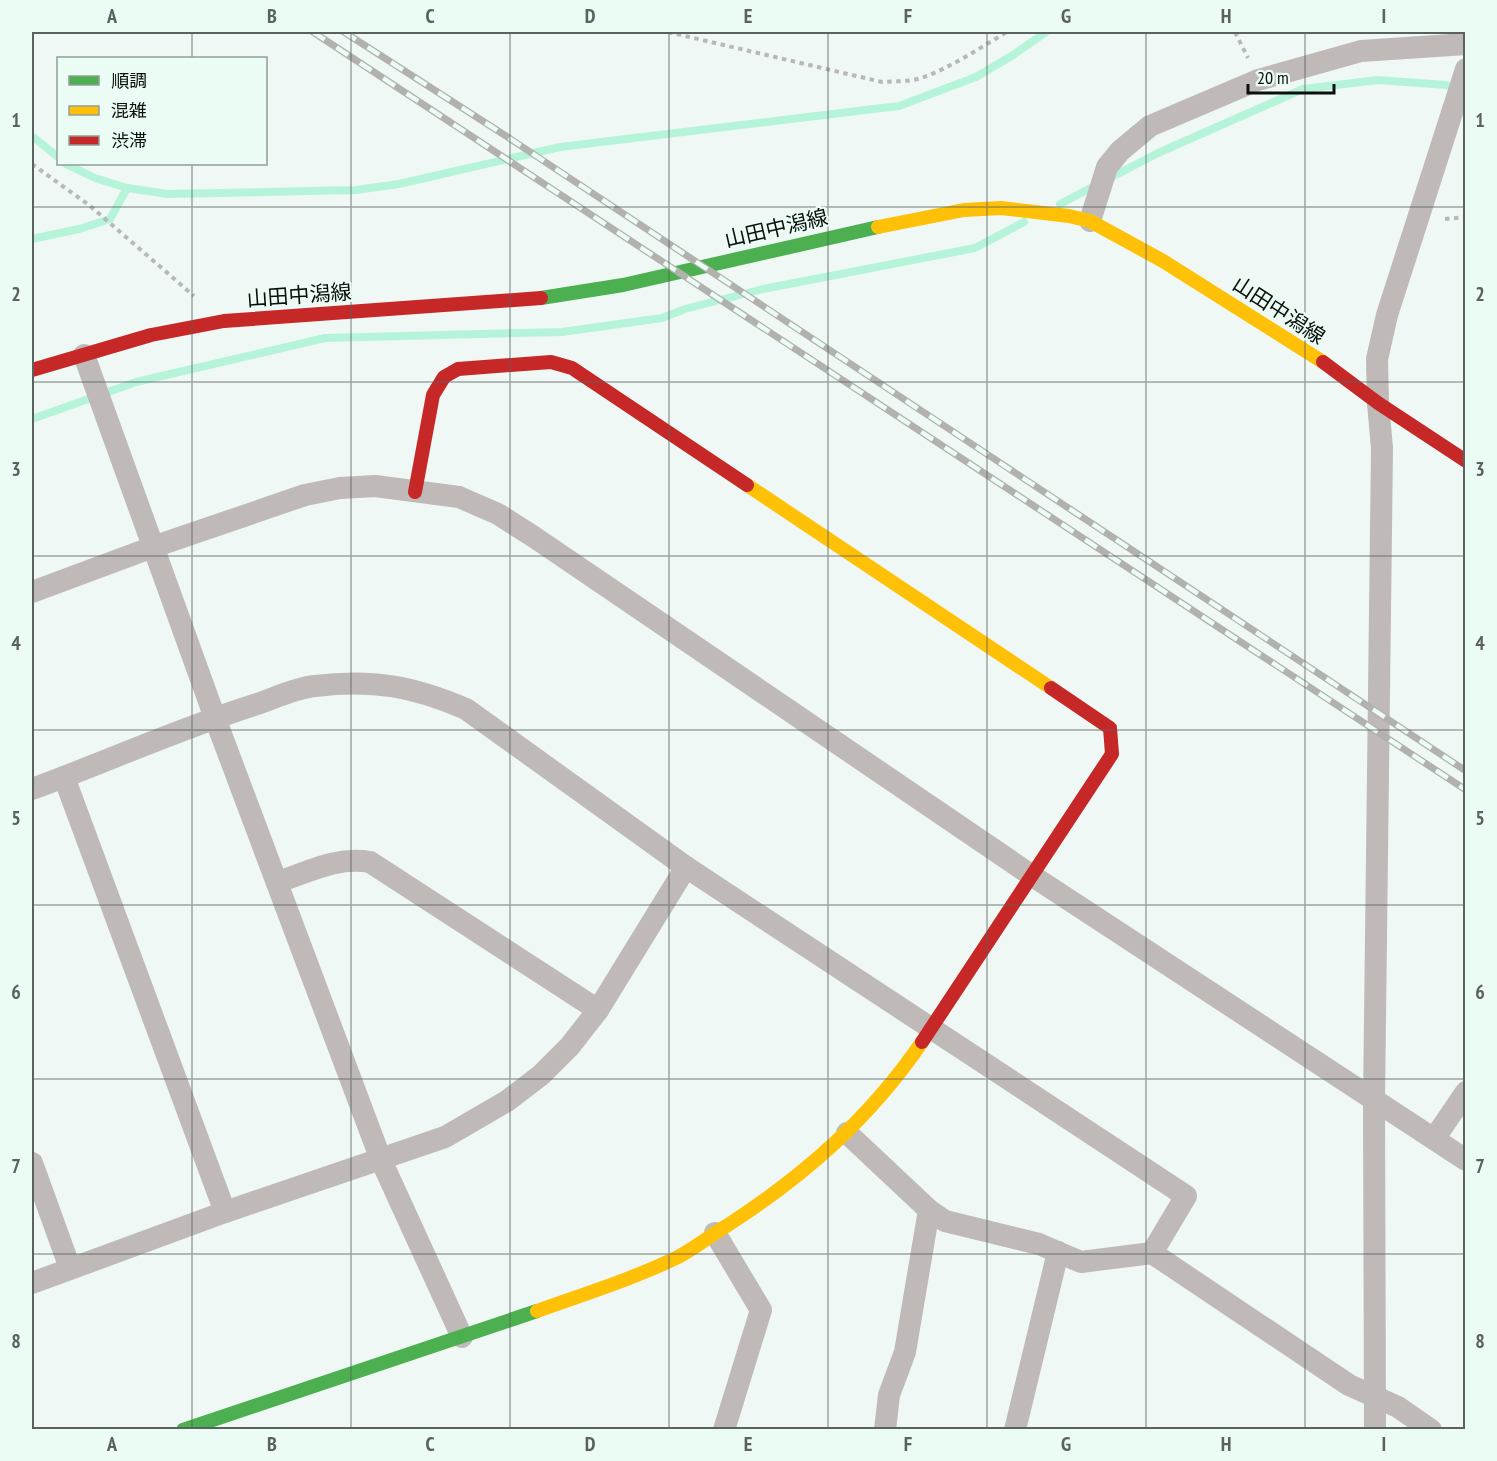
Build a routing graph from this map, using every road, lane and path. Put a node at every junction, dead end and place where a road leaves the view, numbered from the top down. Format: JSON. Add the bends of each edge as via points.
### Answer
{"nodes":[{"id":1,"x":668,"y":32,"type":"edge"},
{"id":2,"x":1006,"y":32,"type":"edge"},
{"id":3,"x":1466,"y":44,"type":"edge"},
{"id":4,"x":1466,"y":69,"type":"edge"},
{"id":5,"x":32,"y":164,"type":"edge"},
{"id":6,"x":1090,"y":220,"type":"junction"},
{"id":7,"x":224,"y":321,"type":"junction"},
{"id":8,"x":84,"y":355,"type":"junction"},
{"id":9,"x":32,"y":370,"type":"edge"},
{"id":10,"x":1378,"y":403,"type":"junction"},
{"id":11,"x":1466,"y":462,"type":"edge"},
{"id":12,"x":415,"y":492,"type":"junction"},
{"id":13,"x":153,"y":547,"type":"junction"},
{"id":14,"x":32,"y":592,"type":"edge"},
{"id":15,"x":215,"y":717,"type":"junction"},
{"id":16,"x":64,"y":777,"type":"junction"},
{"id":17,"x":32,"y":789,"type":"edge"},
{"id":18,"x":686,"y":867,"type":"junction"},
{"id":19,"x":1031,"y":875,"type":"junction"},
{"id":20,"x":278,"y":882,"type":"junction"},
{"id":21,"x":598,"y":1010,"type":"junction"},
{"id":22,"x":932,"y":1028,"type":"junction"},
{"id":23,"x":1466,"y":1092,"type":"edge"},
{"id":24,"x":1374,"y":1100,"type":"junction"},
{"id":25,"x":847,"y":1133,"type":"junction"},
{"id":26,"x":1434,"y":1139,"type":"junction"},
{"id":27,"x":381,"y":1160,"type":"junction"},
{"id":28,"x":1466,"y":1160,"type":"edge"},
{"id":29,"x":32,"y":1163,"type":"edge"},
{"id":30,"x":929,"y":1210,"type":"junction"},
{"id":31,"x":225,"y":1212,"type":"junction"},
{"id":32,"x":715,"y":1233,"type":"junction"},
{"id":33,"x":1058,"y":1252,"type":"junction"},
{"id":34,"x":1152,"y":1253,"type":"junction"},
{"id":35,"x":70,"y":1268,"type":"junction"},
{"id":36,"x":32,"y":1283,"type":"edge"},
{"id":37,"x":462,"y":1337,"type":"junction"},
{"id":38,"x":1374,"y":1396,"type":"junction"},
{"id":39,"x":183,"y":1430,"type":"edge"},
{"id":40,"x":724,"y":1430,"type":"edge"},
{"id":41,"x":885,"y":1430,"type":"edge"},
{"id":42,"x":1015,"y":1430,"type":"edge"},
{"id":43,"x":1375,"y":1430,"type":"edge"},
{"id":44,"x":1431,"y":1430,"type":"edge"}],
"edges":[{"from":1,"to":2,"type":"path","via":[[882,82],[924,77]]},
{"from":3,"to":6,"type":"street","via":[[1361,51],[1258,80],[1150,126],[1107,167]]},
{"from":4,"to":10,"type":"street","via":[[1387,315],[1377,359]]},
{"from":5,"to":7,"type":"path","via":[[89,205]]},
{"from":6,"to":7,"type":"street","name":"山田中潟線","via":[[1001,208],[964,210],[588,291]]},
{"from":6,"to":10,"type":"street","name":"山田中潟線","via":[[1310,353]]},
{"from":7,"to":8,"type":"street","name":"山田中潟線","via":[[151,335]]},
{"from":8,"to":9,"type":"street","name":"山田中潟線"},
{"from":8,"to":13,"type":"street"},
{"from":10,"to":11,"type":"street","name":"山田中潟線"},
{"from":10,"to":24,"type":"street","via":[[1382,448]]},
{"from":12,"to":13,"type":"street","via":[[375,486],[317,492]]},
{"from":12,"to":19,"type":"street","via":[[459,497],[498,514]]},
{"from":12,"to":19,"type":"street","via":[[433,395],[444,378],[458,369],[551,362],[572,368],[1110,728],[1112,754]]},
{"from":13,"to":14,"type":"street"},
{"from":13,"to":15,"type":"street"},
{"from":15,"to":16,"type":"street"},
{"from":15,"to":18,"type":"street","via":[[312,686],[376,683],[434,695],[465,709]]},
{"from":15,"to":20,"type":"street"},
{"from":16,"to":17,"type":"street"},
{"from":16,"to":31,"type":"street"},
{"from":18,"to":21,"type":"street"},
{"from":18,"to":22,"type":"street"},
{"from":19,"to":22,"type":"street"},
{"from":19,"to":24,"type":"street"},
{"from":20,"to":21,"type":"street","via":[[342,860],[370,862]]},
{"from":20,"to":27,"type":"street"},
{"from":21,"to":27,"type":"street","via":[[541,1075],[507,1101],[445,1137]]},
{"from":22,"to":25,"type":"street","via":[[899,1076]]},
{"from":22,"to":34,"type":"street","via":[[1186,1196]]},
{"from":23,"to":26,"type":"street"},
{"from":24,"to":26,"type":"street"},
{"from":24,"to":38,"type":"street"},
{"from":25,"to":30,"type":"street"},
{"from":25,"to":32,"type":"street","via":[[765,1201]]},
{"from":26,"to":28,"type":"street"},
{"from":27,"to":31,"type":"street"},
{"from":27,"to":37,"type":"street"},
{"from":29,"to":35,"type":"street"},
{"from":30,"to":33,"type":"street","via":[[945,1221]]},
{"from":30,"to":41,"type":"street","via":[[907,1342],[889,1395]]},
{"from":31,"to":35,"type":"street"},
{"from":32,"to":37,"type":"street","via":[[679,1256],[628,1278]]},
{"from":32,"to":40,"type":"street","via":[[761,1310]]},
{"from":33,"to":34,"type":"street","via":[[1081,1262]]},
{"from":33,"to":42,"type":"street"},
{"from":34,"to":38,"type":"street","via":[[1349,1385]]},
{"from":35,"to":36,"type":"street"},
{"from":37,"to":39,"type":"street"},
{"from":38,"to":43,"type":"street"},
{"from":38,"to":44,"type":"street"}]}
